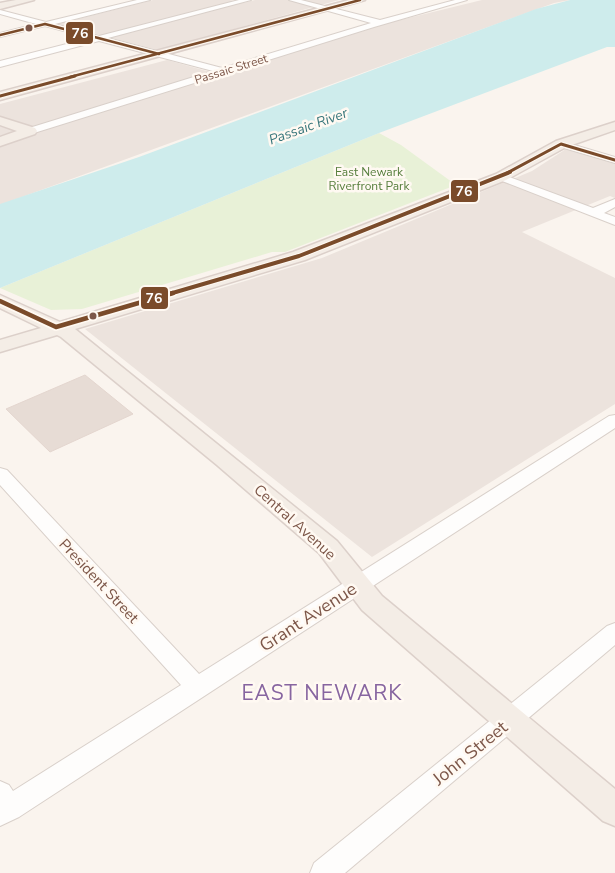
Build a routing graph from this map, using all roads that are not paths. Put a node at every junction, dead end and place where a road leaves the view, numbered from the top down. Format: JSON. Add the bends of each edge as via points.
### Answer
{"nodes":[{"id":1,"x":29,"y":0,"type":"edge"},
{"id":2,"x":146,"y":0,"type":"edge"},
{"id":3,"x":247,"y":0,"type":"edge"},
{"id":4,"x":293,"y":0,"type":"edge"},
{"id":5,"x":360,"y":0,"type":"edge"},
{"id":6,"x":463,"y":0,"type":"edge"},
{"id":7,"x":0,"y":6,"type":"edge"},
{"id":8,"x":326,"y":9,"type":"junction"},
{"id":9,"x":0,"y":12,"type":"edge"},
{"id":10,"x":379,"y":22,"type":"junction"},
{"id":11,"x":45,"y":24,"type":"junction"},
{"id":12,"x":0,"y":35,"type":"edge"},
{"id":13,"x":99,"y":38,"type":"junction"},
{"id":14,"x":161,"y":55,"type":"junction"},
{"id":15,"x":0,"y":64,"type":"edge"},
{"id":16,"x":222,"y":71,"type":"junction"},
{"id":17,"x":0,"y":96,"type":"edge"},
{"id":18,"x":0,"y":121,"type":"edge"},
{"id":19,"x":615,"y":126,"type":"edge"},
{"id":20,"x":30,"y":131,"type":"junction"},
{"id":21,"x":0,"y":142,"type":"edge"},
{"id":22,"x":560,"y":144,"type":"junction"},
{"id":23,"x":615,"y":160,"type":"edge"},
{"id":24,"x":501,"y":177,"type":"junction"},
{"id":25,"x":615,"y":203,"type":"edge"},
{"id":26,"x":592,"y":213,"type":"junction"},
{"id":27,"x":615,"y":221,"type":"edge"},
{"id":28,"x":0,"y":301,"type":"edge"},
{"id":29,"x":56,"y":328,"type":"junction"},
{"id":30,"x":0,"y":346,"type":"edge"},
{"id":31,"x":615,"y":420,"type":"edge"},
{"id":32,"x":0,"y":474,"type":"edge"},
{"id":33,"x":358,"y":584,"type":"junction"},
{"id":34,"x":615,"y":632,"type":"edge"},
{"id":35,"x":198,"y":688,"type":"junction"},
{"id":36,"x":509,"y":720,"type":"junction"},
{"id":37,"x":3,"y":805,"type":"edge"},
{"id":38,"x":615,"y":810,"type":"edge"},
{"id":39,"x":324,"y":873,"type":"edge"}],
"edges":[{"from":1,"to":7,"type":"main road"},
{"from":2,"to":11,"type":"street"},
{"from":3,"to":13,"type":"street"},
{"from":4,"to":8,"type":"street"},
{"from":5,"to":8,"type":"main road"},
{"from":6,"to":10,"type":"street","name":"Passaic Street"},
{"from":8,"to":10,"type":"street"},
{"from":8,"to":14,"type":"main road"},
{"from":9,"to":11,"type":"street"},
{"from":10,"to":16,"type":"street","name":"Passaic Street"},
{"from":11,"to":12,"type":"street"},
{"from":11,"to":13,"type":"street"},
{"from":13,"to":14,"type":"street"},
{"from":13,"to":15,"type":"street"},
{"from":14,"to":16,"type":"street"},
{"from":14,"to":17,"type":"main road"},
{"from":16,"to":20,"type":"street","name":"Passaic Street"},
{"from":18,"to":20,"type":"main road"},
{"from":19,"to":22,"type":"main road"},
{"from":20,"to":21,"type":"main road","name":"Passaic Street"},
{"from":22,"to":23,"type":"street"},
{"from":22,"to":24,"type":"main road"},
{"from":24,"to":26,"type":"street"},
{"from":24,"to":29,"type":"main road","via":[[299,256]]},
{"from":25,"to":26,"type":"street"},
{"from":26,"to":27,"type":"street"},
{"from":28,"to":29,"type":"main road","name":"Central Avenue"},
{"from":29,"to":30,"type":"main road"},
{"from":29,"to":33,"type":"main road","name":"Central Avenue","via":[[74,338],[321,542]]},
{"from":31,"to":33,"type":"street","name":"Grant Avenue"},
{"from":32,"to":35,"type":"street","name":"President Street"},
{"from":33,"to":35,"type":"street","name":"Grant Avenue"},
{"from":33,"to":36,"type":"main road","name":"Central Avenue","via":[[372,603]]},
{"from":34,"to":36,"type":"street","name":"John Street"},
{"from":35,"to":37,"type":"street","name":"Grant Avenue"},
{"from":36,"to":38,"type":"main road","name":"Central Avenue"},
{"from":36,"to":39,"type":"street","name":"John Street"}]}
